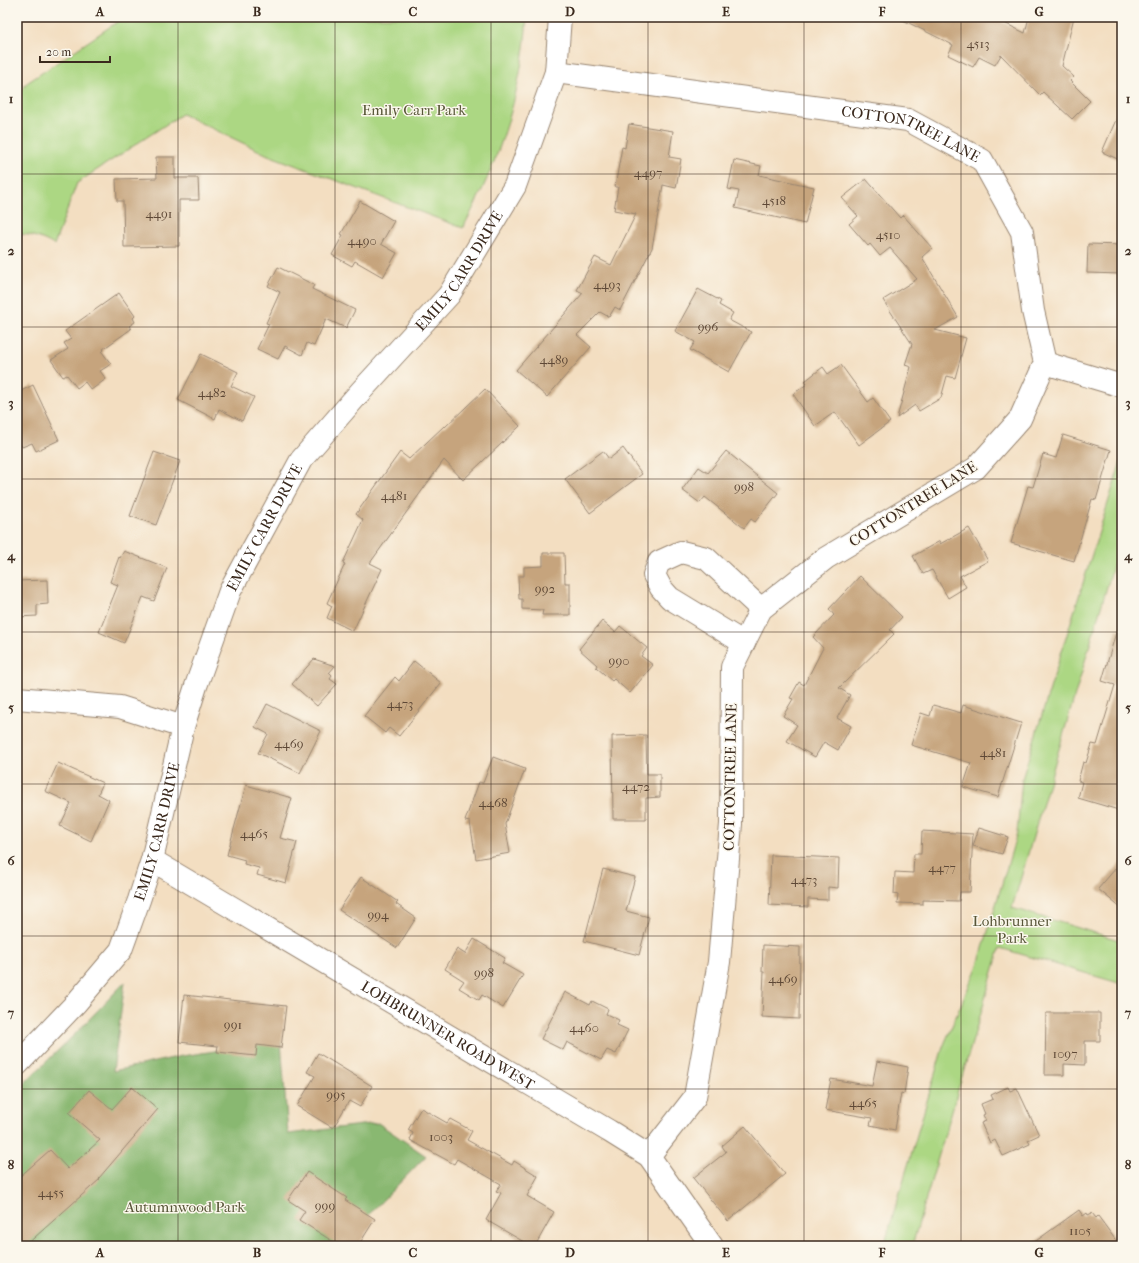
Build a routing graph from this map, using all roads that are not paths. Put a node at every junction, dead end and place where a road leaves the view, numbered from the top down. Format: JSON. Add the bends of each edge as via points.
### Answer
{"nodes":[{"id":1,"x":560,"y":17,"type":"edge"},
{"id":2,"x":556,"y":72,"type":"junction"},
{"id":3,"x":1045,"y":363,"type":"junction"},
{"id":4,"x":1122,"y":386,"type":"edge"},
{"id":5,"x":761,"y":609,"type":"junction"},
{"id":6,"x":744,"y":643,"type":"junction"},
{"id":7,"x":17,"y":698,"type":"edge"},
{"id":8,"x":183,"y":727,"type":"junction"},
{"id":9,"x":152,"y":860,"type":"junction"},
{"id":10,"x":17,"y":1064,"type":"edge"},
{"id":11,"x":649,"y":1156,"type":"junction"},
{"id":12,"x":712,"y":1246,"type":"edge"}],
"edges":[{"from":1,"to":2,"type":"street","name":"EMILY CARR DRIVE"},
{"from":2,"to":3,"type":"street","name":"COTTONTREE LANE","via":[[908,120],[982,160],[1022,232],[1033,311]]},
{"from":2,"to":8,"type":"street","name":"EMILY CARR DRIVE","via":[[515,186],[449,295],[301,460],[230,591]]},
{"from":3,"to":4,"type":"street"},
{"from":3,"to":5,"type":"street","name":"COTTONTREE LANE","via":[[1020,419],[976,468],[826,558]]},
{"from":5,"to":6,"type":"street","name":"COTTONTREE LANE"},
{"from":5,"to":6,"type":"street","via":[[706,558],[681,552],[659,562],[654,575],[670,598]]},
{"from":6,"to":11,"type":"street","name":"COTTONTREE LANE","via":[[732,667],[730,840],[719,962],[695,1098]]},
{"from":7,"to":8,"type":"street","via":[[120,707]]},
{"from":8,"to":9,"type":"street","name":"EMILY CARR DRIVE"},
{"from":9,"to":10,"type":"street","name":"EMILY CARR DRIVE","via":[[121,950],[76,1003]]},
{"from":9,"to":11,"type":"street","name":"LOHBRUNNER ROAD WEST"},
{"from":11,"to":12,"type":"street","name":"LOHBRUNNER ROAD WEST"}]}
